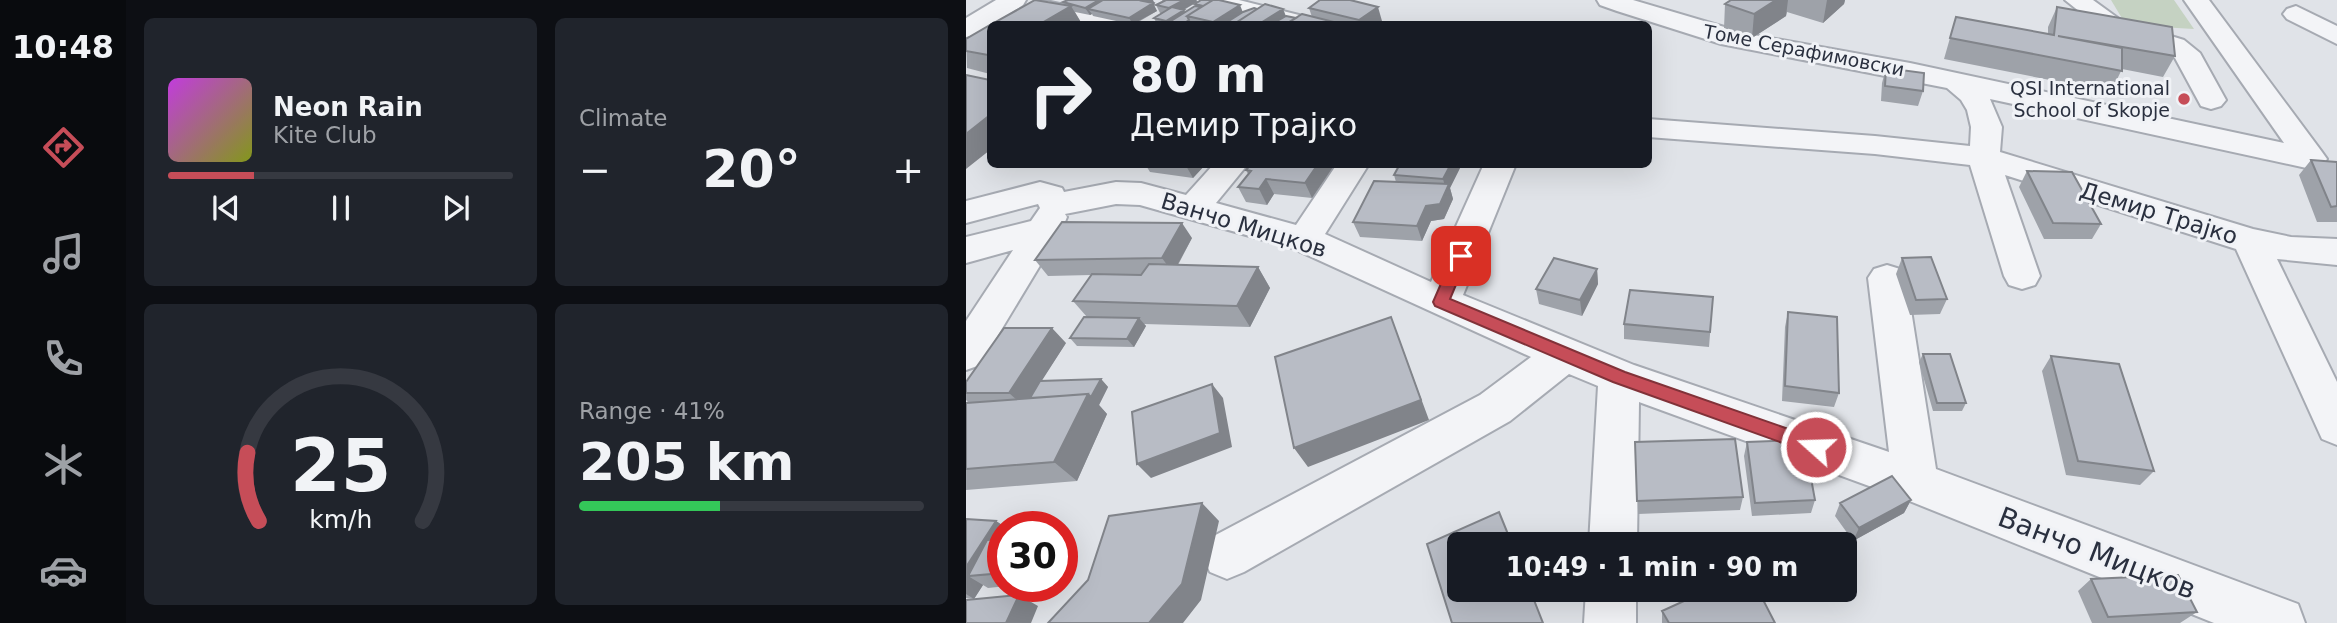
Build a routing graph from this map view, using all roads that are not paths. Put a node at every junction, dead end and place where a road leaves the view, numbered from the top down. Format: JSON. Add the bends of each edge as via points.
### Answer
{"nodes":[{"id":1,"x":1209,"y":0,"type":"edge"},
{"id":2,"x":1609,"y":0,"type":"edge"},
{"id":3,"x":2077,"y":0,"type":"edge"},
{"id":4,"x":2196,"y":0,"type":"edge"},
{"id":5,"x":1054,"y":5,"type":"edge"},
{"id":6,"x":966,"y":6,"type":"edge"},
{"id":7,"x":1004,"y":9,"type":"edge"},
{"id":8,"x":2296,"y":14,"type":"dead end"},
{"id":9,"x":1110,"y":21,"type":"edge"},
{"id":10,"x":1294,"y":21,"type":"edge"},
{"id":11,"x":966,"y":29,"type":"edge"},
{"id":12,"x":2337,"y":36,"type":"edge"},
{"id":13,"x":987,"y":43,"type":"edge"},
{"id":14,"x":966,"y":55,"type":"edge"},
{"id":15,"x":1961,"y":84,"type":"junction"},
{"id":16,"x":2211,"y":100,"type":"dead end"},
{"id":17,"x":1652,"y":128,"type":"edge"},
{"id":18,"x":1983,"y":157,"type":"junction"},
{"id":19,"x":1228,"y":168,"type":"edge"},
{"id":20,"x":1350,"y":168,"type":"edge"},
{"id":21,"x":1498,"y":168,"type":"edge"},
{"id":22,"x":1193,"y":208,"type":"junction"},
{"id":23,"x":966,"y":212,"type":"edge"},
{"id":24,"x":1050,"y":217,"type":"junction"},
{"id":25,"x":1304,"y":239,"type":"junction"},
{"id":26,"x":2250,"y":241,"type":"junction"},
{"id":27,"x":966,"y":250,"type":"edge"},
{"id":28,"x":2337,"y":252,"type":"edge"},
{"id":29,"x":2022,"y":276,"type":"dead end"},
{"id":30,"x":1888,"y":278,"type":"dead end"},
{"id":31,"x":1441,"y":302,"type":"junction"},
{"id":32,"x":966,"y":354,"type":"edge"},
{"id":33,"x":1565,"y":354,"type":"junction"},
{"id":34,"x":1619,"y":377,"type":"junction"},
{"id":35,"x":2337,"y":426,"type":"edge"},
{"id":36,"x":1915,"y":482,"type":"junction"},
{"id":37,"x":1613,"y":532,"type":"edge"},
{"id":38,"x":1227,"y":555,"type":"dead end"},
{"id":39,"x":1611,"y":602,"type":"edge"},
{"id":40,"x":1610,"y":623,"type":"edge"},
{"id":41,"x":2279,"y":623,"type":"edge"}],
"edges":[{"from":1,"to":10,"type":"street"},
{"from":2,"to":15,"type":"street","name":"Томе Серафимовски","via":[[1746,42]]},
{"from":3,"to":16,"type":"street","via":[[2113,26],[2186,53]]},
{"from":4,"to":15,"type":"street","name":"Томе Серафимовски","via":[[2311,159]]},
{"from":5,"to":7,"type":"street"},
{"from":5,"to":9,"type":"street"},
{"from":6,"to":7,"type":"street"},
{"from":7,"to":11,"type":"street"},
{"from":8,"to":12,"type":"street"},
{"from":13,"to":14,"type":"street"},
{"from":15,"to":18,"type":"street","via":[[1989,123]]},
{"from":17,"to":18,"type":"street","name":"Демир Трајко"},
{"from":18,"to":26,"type":"street","name":"Демир Трајко"},
{"from":18,"to":29,"type":"street"},
{"from":19,"to":22,"type":"street"},
{"from":20,"to":25,"type":"street"},
{"from":21,"to":31,"type":"street"},
{"from":22,"to":24,"type":"street","name":"Ванчо Мицков","via":[[1128,192]]},
{"from":22,"to":25,"type":"street","name":"Ванчо Мицков"},
{"from":23,"to":24,"type":"street","via":[[1040,192],[1050,196]]},
{"from":24,"to":27,"type":"street","name":"Ванчо Мицков"},
{"from":24,"to":32,"type":"street"},
{"from":25,"to":31,"type":"street","name":"Ванчо Мицков"},
{"from":26,"to":28,"type":"street","name":"Демир Трајко","via":[[2291,250]]},
{"from":26,"to":35,"type":"street"},
{"from":30,"to":36,"type":"street"},
{"from":31,"to":33,"type":"street","name":"Ванчо Мицков"},
{"from":33,"to":34,"type":"street","name":"Ванчо Мицков"},
{"from":33,"to":38,"type":"street","via":[[1495,408]]},
{"from":34,"to":36,"type":"street","name":"Ванчо Мицков"},
{"from":34,"to":37,"type":"street"},
{"from":36,"to":41,"type":"street","name":"Ванчо Мицков"},
{"from":39,"to":40,"type":"street"}]}
